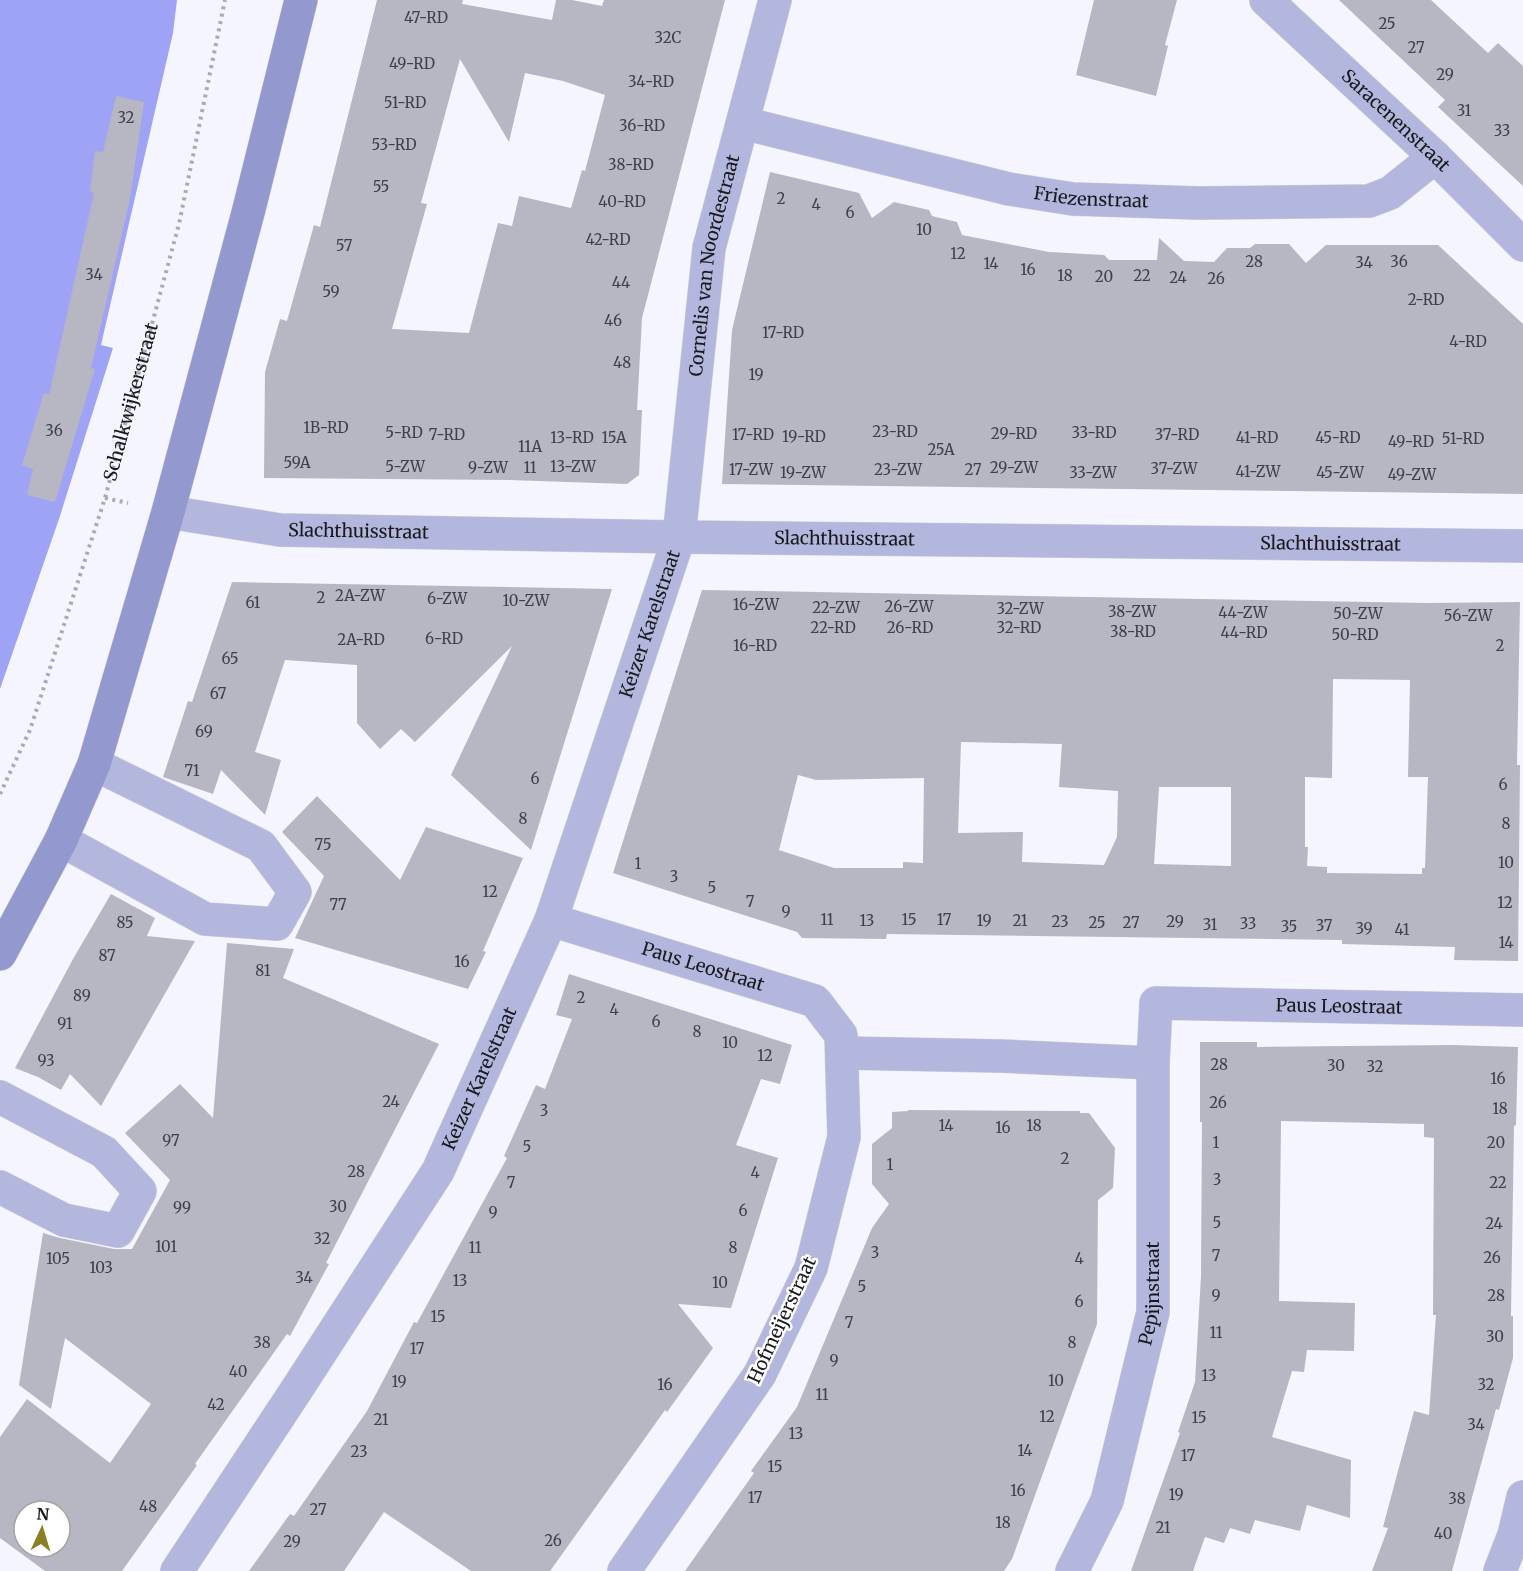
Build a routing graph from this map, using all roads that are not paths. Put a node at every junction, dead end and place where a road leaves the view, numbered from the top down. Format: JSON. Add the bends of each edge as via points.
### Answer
{"nodes":[{"id":1,"x":301,"y":0,"type":"edge"},
{"id":2,"x":775,"y":0,"type":"edge"},
{"id":3,"x":1266,"y":0,"type":"edge"},
{"id":4,"x":743,"y":123,"type":"junction"},
{"id":5,"x":1435,"y":157,"type":"junction"},
{"id":6,"x":1523,"y":245,"type":"edge"},
{"id":7,"x":168,"y":512,"type":"junction"},
{"id":8,"x":679,"y":537,"type":"junction"},
{"id":9,"x":1523,"y":546,"type":"edge"},
{"id":10,"x":94,"y":764,"type":"junction"},
{"id":11,"x":61,"y":840,"type":"junction"},
{"id":12,"x":551,"y":920,"type":"junction"},
{"id":13,"x":0,"y":954,"type":"edge"},
{"id":14,"x":1156,"y":1003,"type":"joint"},
{"id":15,"x":1523,"y":1010,"type":"edge"},
{"id":16,"x":842,"y":1044,"type":"junction"},
{"id":17,"x":1153,"y":1063,"type":"junction"},
{"id":18,"x":0,"y":1097,"type":"edge"},
{"id":19,"x":0,"y":1186,"type":"edge"},
{"id":20,"x":1523,"y":1497,"type":"edge"},
{"id":21,"x":177,"y":1571,"type":"edge"},
{"id":22,"x":624,"y":1571,"type":"edge"},
{"id":23,"x":1072,"y":1571,"type":"edge"},
{"id":24,"x":1500,"y":1571,"type":"edge"}],
"edges":[{"from":1,"to":7,"type":"main road"},
{"from":2,"to":4,"type":"street","name":"Cornelis van Noordestraat"},
{"from":3,"to":5,"type":"street","name":"Saracenenstraat"},
{"from":4,"to":5,"type":"street","name":"Friezenstraat","via":[[1009,189],[1073,199],[1198,204],[1369,201],[1390,193]]},
{"from":4,"to":8,"type":"street","name":"Cornelis van Noordestraat","via":[[709,248]]},
{"from":5,"to":6,"type":"street","name":"Saracenenstraat"},
{"from":7,"to":8,"type":"street","name":"Slachthuisstraat","via":[[280,530]]},
{"from":7,"to":10,"type":"main road"},
{"from":8,"to":9,"type":"street","name":"Slachthuisstraat"},
{"from":8,"to":12,"type":"street","name":"Keizer Karelstraat"},
{"from":10,"to":11,"type":"main road"},
{"from":10,"to":11,"type":"street","via":[[261,846],[295,892],[278,924],[205,919]]},
{"from":11,"to":13,"type":"main road"},
{"from":12,"to":16,"type":"street","name":"Paus Leostraat","via":[[815,1001]]},
{"from":12,"to":21,"type":"street","name":"Keizer Karelstraat","via":[[438,1171]]},
{"from":14,"to":15,"type":"street","name":"Paus Leostraat"},
{"from":14,"to":17,"type":"street","name":"Pepijnstraat"},
{"from":16,"to":17,"type":"street"},
{"from":16,"to":22,"type":"street","name":"Hofmeijerstraat","via":[[844,1137],[810,1268],[760,1374]]},
{"from":17,"to":23,"type":"street","name":"Pepijnstraat","via":[[1153,1312],[1107,1501]]},
{"from":18,"to":19,"type":"street","via":[[104,1152],[140,1191],[118,1231],[64,1220]]},
{"from":20,"to":24,"type":"street"}]}
